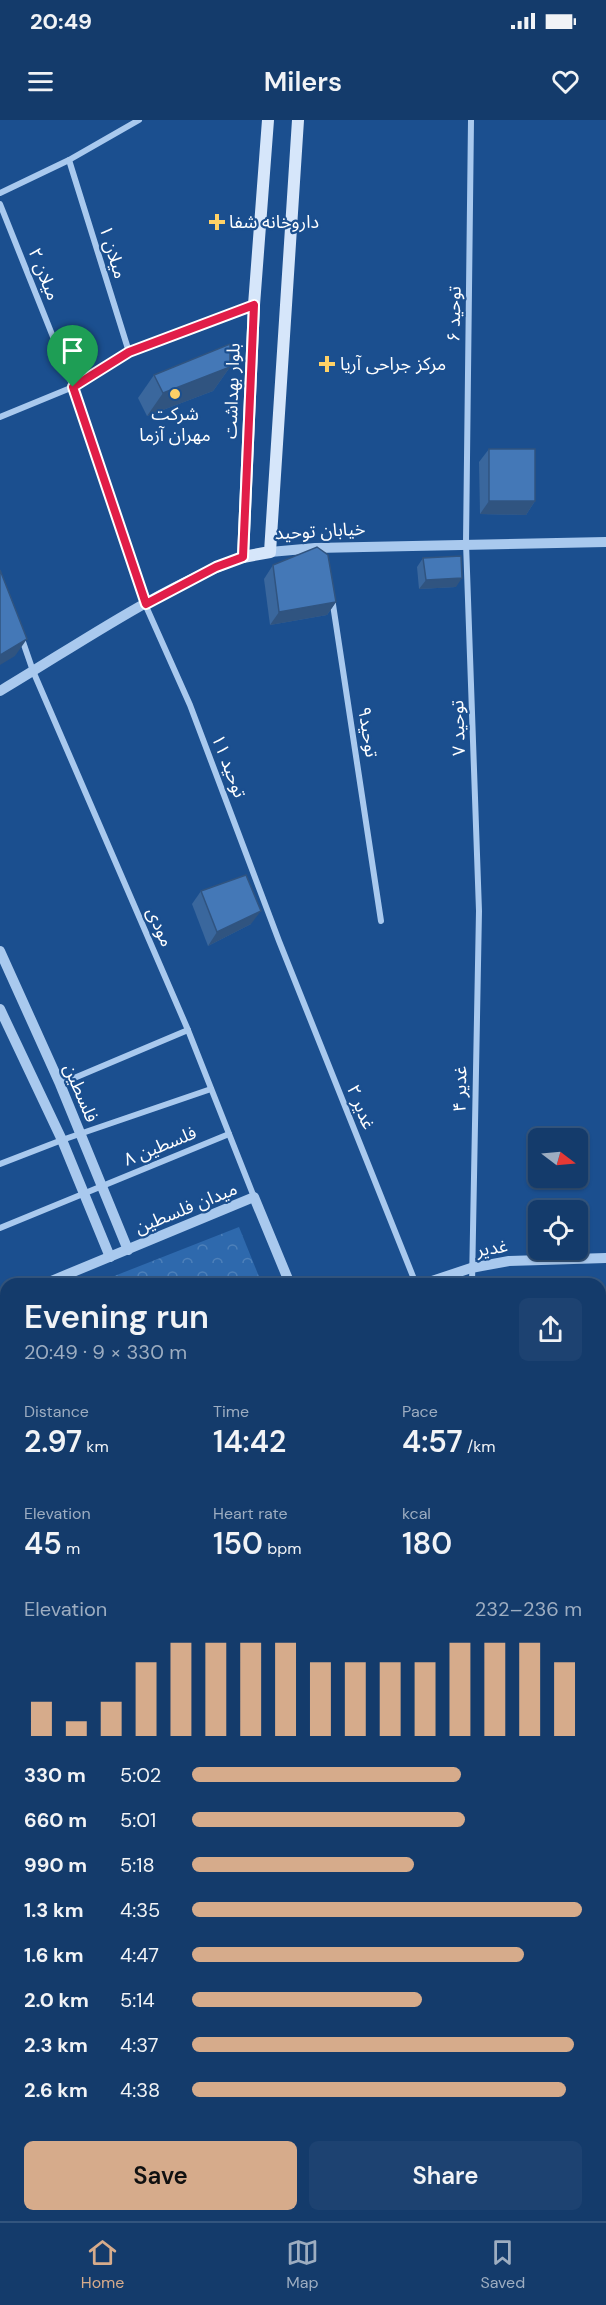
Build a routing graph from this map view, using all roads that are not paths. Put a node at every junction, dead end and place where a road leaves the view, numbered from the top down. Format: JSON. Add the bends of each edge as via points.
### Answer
{"nodes":[{"id":1,"x":139,"y":120,"type":"edge"},
{"id":2,"x":268,"y":120,"type":"edge"},
{"id":3,"x":298,"y":120,"type":"edge"},
{"id":4,"x":471,"y":120,"type":"edge"},
{"id":5,"x":69,"y":160,"type":"junction"},
{"id":6,"x":0,"y":193,"type":"edge"},
{"id":7,"x":0,"y":204,"type":"edge"},
{"id":8,"x":254,"y":305,"type":"junction"},
{"id":9,"x":129,"y":352,"type":"junction"},
{"id":10,"x":73,"y":387,"type":"junction"},
{"id":11,"x":0,"y":417,"type":"edge"},
{"id":12,"x":606,"y":542,"type":"edge"},
{"id":13,"x":466,"y":543,"type":"junction"},
{"id":14,"x":270,"y":552,"type":"junction"},
{"id":15,"x":243,"y":557,"type":"junction"},
{"id":16,"x":332,"y":594,"type":"edge"},
{"id":17,"x":146,"y":604,"type":"junction"},
{"id":18,"x":18,"y":629,"type":"edge"},
{"id":19,"x":33,"y":671,"type":"junction"},
{"id":20,"x":0,"y":691,"type":"edge"},
{"id":21,"x":480,"y":911,"type":"joint"},
{"id":22,"x":381,"y":921,"type":"dead end"},
{"id":23,"x":279,"y":941,"type":"joint"},
{"id":24,"x":0,"y":951,"type":"edge"},
{"id":25,"x":0,"y":1009,"type":"edge"},
{"id":26,"x":188,"y":1030,"type":"junction"},
{"id":27,"x":60,"y":1084,"type":"junction"},
{"id":28,"x":211,"y":1089,"type":"junction"},
{"id":29,"x":80,"y":1134,"type":"junction"},
{"id":30,"x":229,"y":1134,"type":"junction"},
{"id":31,"x":62,"y":1140,"type":"junction"},
{"id":32,"x":0,"y":1164,"type":"edge"},
{"id":33,"x":102,"y":1185,"type":"junction"},
{"id":34,"x":84,"y":1193,"type":"junction"},
{"id":35,"x":254,"y":1197,"type":"junction"},
{"id":36,"x":0,"y":1228,"type":"edge"},
{"id":37,"x":128,"y":1250,"type":"junction"},
{"id":38,"x":110,"y":1257,"type":"junction"},
{"id":39,"x":606,"y":1258,"type":"edge"},
{"id":40,"x":471,"y":1268,"type":"junction"},
{"id":41,"x":59,"y":1278,"type":"edge"},
{"id":42,"x":288,"y":1278,"type":"edge"},
{"id":43,"x":414,"y":1278,"type":"edge"},
{"id":44,"x":441,"y":1278,"type":"edge"},
{"id":45,"x":472,"y":1278,"type":"edge"}],
"edges":[{"from":1,"to":5,"type":"street"},
{"from":2,"to":8,"type":"main road","name":"بلوار بهداشت"},
{"from":3,"to":14,"type":"main road"},
{"from":4,"to":13,"type":"street","name":"توحید ۶"},
{"from":5,"to":6,"type":"street"},
{"from":5,"to":9,"type":"street","name":"میلان ۱"},
{"from":7,"to":10,"type":"street","name":"میلان ۲"},
{"from":8,"to":9,"type":"street"},
{"from":8,"to":15,"type":"main road","name":"بلوار بهداشت"},
{"from":9,"to":10,"type":"street"},
{"from":10,"to":11,"type":"street"},
{"from":10,"to":17,"type":"street","name":"میلان ۲"},
{"from":12,"to":13,"type":"street","name":"خیابان توحید"},
{"from":13,"to":14,"type":"street","name":"خیابان توحید","via":[[326,554]]},
{"from":13,"to":21,"type":"street","name":"توحید ۷"},
{"from":14,"to":15,"type":"main road","name":"خیابان توحید"},
{"from":15,"to":17,"type":"street","name":"خیابان توحید"},
{"from":16,"to":22,"type":"street","name":"توحید۹"},
{"from":17,"to":19,"type":"street","name":"خیابان توحید"},
{"from":17,"to":23,"type":"street","name":"توحید ۱۱","via":[[190,705]]},
{"from":18,"to":19,"type":"street","name":"مودی"},
{"from":19,"to":20,"type":"street","name":"خیابان توحید"},
{"from":19,"to":26,"type":"street","name":"مودی"},
{"from":21,"to":40,"type":"street","name":"غدیر ۴"},
{"from":23,"to":43,"type":"street","name":"غدیر ۲"},
{"from":24,"to":27,"type":"street","name":"فلسطین"},
{"from":25,"to":31,"type":"street","name":"فلسطین"},
{"from":26,"to":27,"type":"street"},
{"from":26,"to":28,"type":"street","name":"مودی"},
{"from":27,"to":29,"type":"street","name":"فلسطین"},
{"from":28,"to":29,"type":"street"},
{"from":28,"to":30,"type":"street","name":"مودی"},
{"from":29,"to":31,"type":"street"},
{"from":29,"to":33,"type":"street","name":"فلسطین"},
{"from":30,"to":33,"type":"street","name":"فلسطین ۸"},
{"from":30,"to":35,"type":"street","name":"مودی"},
{"from":31,"to":32,"type":"street"},
{"from":31,"to":34,"type":"street","name":"فلسطین"},
{"from":33,"to":34,"type":"street","name":"فلسطین ۸"},
{"from":33,"to":37,"type":"street","name":"فلسطین"},
{"from":34,"to":36,"type":"street","name":"فلسطین ۸"},
{"from":34,"to":38,"type":"street","name":"فلسطین"},
{"from":35,"to":37,"type":"street","name":"میدان فلسطین"},
{"from":35,"to":42,"type":"street","name":"میدان فلسطین"},
{"from":37,"to":38,"type":"street","name":"میدان فلسطین"},
{"from":38,"to":41,"type":"street","name":"میدان فلسطین"},
{"from":39,"to":40,"type":"street","name":"غدیر","via":[[508,1260]]},
{"from":40,"to":44,"type":"street","name":"غدیر"},
{"from":40,"to":45,"type":"street","name":"غدیر ۴"}]}
